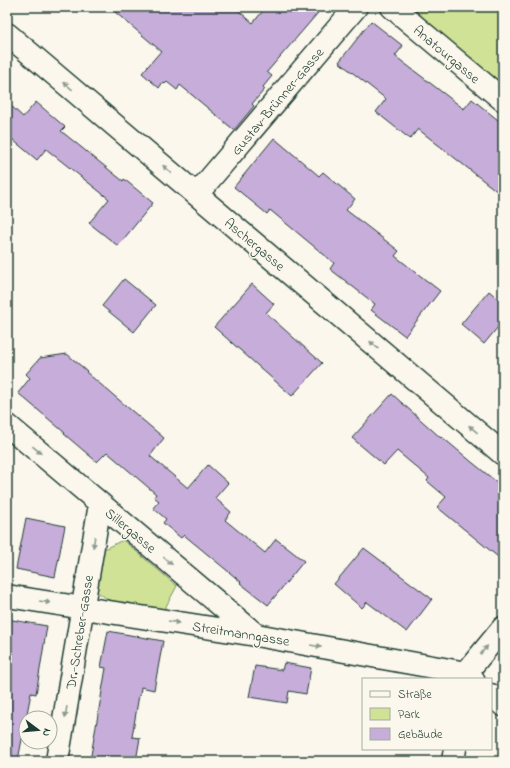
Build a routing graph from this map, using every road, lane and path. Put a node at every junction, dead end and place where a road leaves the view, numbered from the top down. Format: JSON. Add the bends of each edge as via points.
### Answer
{"nodes":[{"id":1,"x":356,"y":7,"type":"edge"},
{"id":2,"x":392,"y":7,"type":"edge"},
{"id":3,"x":7,"y":34,"type":"edge"},
{"id":4,"x":503,"y":100,"type":"edge"},
{"id":5,"x":197,"y":194,"type":"junction"},
{"id":6,"x":7,"y":425,"type":"edge"},
{"id":7,"x":503,"y":454,"type":"edge"},
{"id":8,"x":100,"y":504,"type":"junction"},
{"id":9,"x":7,"y":596,"type":"edge"},
{"id":10,"x":83,"y":608,"type":"junction"},
{"id":11,"x":503,"y":628,"type":"edge"},
{"id":12,"x":256,"y":635,"type":"junction"},
{"id":13,"x":468,"y":677,"type":"edge"},
{"id":14,"x":492,"y":696,"type":"edge"},
{"id":15,"x":503,"y":705,"type":"edge"},
{"id":16,"x":454,"y":750,"type":"edge"},
{"id":17,"x":57,"y":761,"type":"edge"},
{"id":18,"x":453,"y":761,"type":"edge"}],
"edges":[{"from":1,"to":5,"type":"street","name":"Gustav-Brünner-Gasse"},
{"from":2,"to":4,"type":"street","name":"Anatourgasse"},
{"from":5,"to":3,"type":"street","name":"Aschergasse","one_way":true},
{"from":7,"to":5,"type":"street","name":"Aschergasse","one_way":true},
{"from":6,"to":8,"type":"street","name":"Sillergasse","one_way":true},
{"from":8,"to":10,"type":"street","name":"Dr.-Schreber-Gasse","one_way":true},
{"from":8,"to":12,"type":"street","name":"Sillergasse","one_way":true},
{"from":9,"to":10,"type":"street","name":"Streitmanngasse","one_way":true},
{"from":10,"to":12,"type":"street","name":"Streitmanngasse","one_way":true},
{"from":10,"to":17,"type":"street","name":"Dr.-Schreber-Gasse","one_way":true},
{"from":13,"to":11,"type":"street","one_way":true},
{"from":12,"to":13,"type":"street","name":"Streitmanngasse","one_way":true},
{"from":14,"to":15,"type":"street"},
{"from":16,"to":18,"type":"street"}]}
